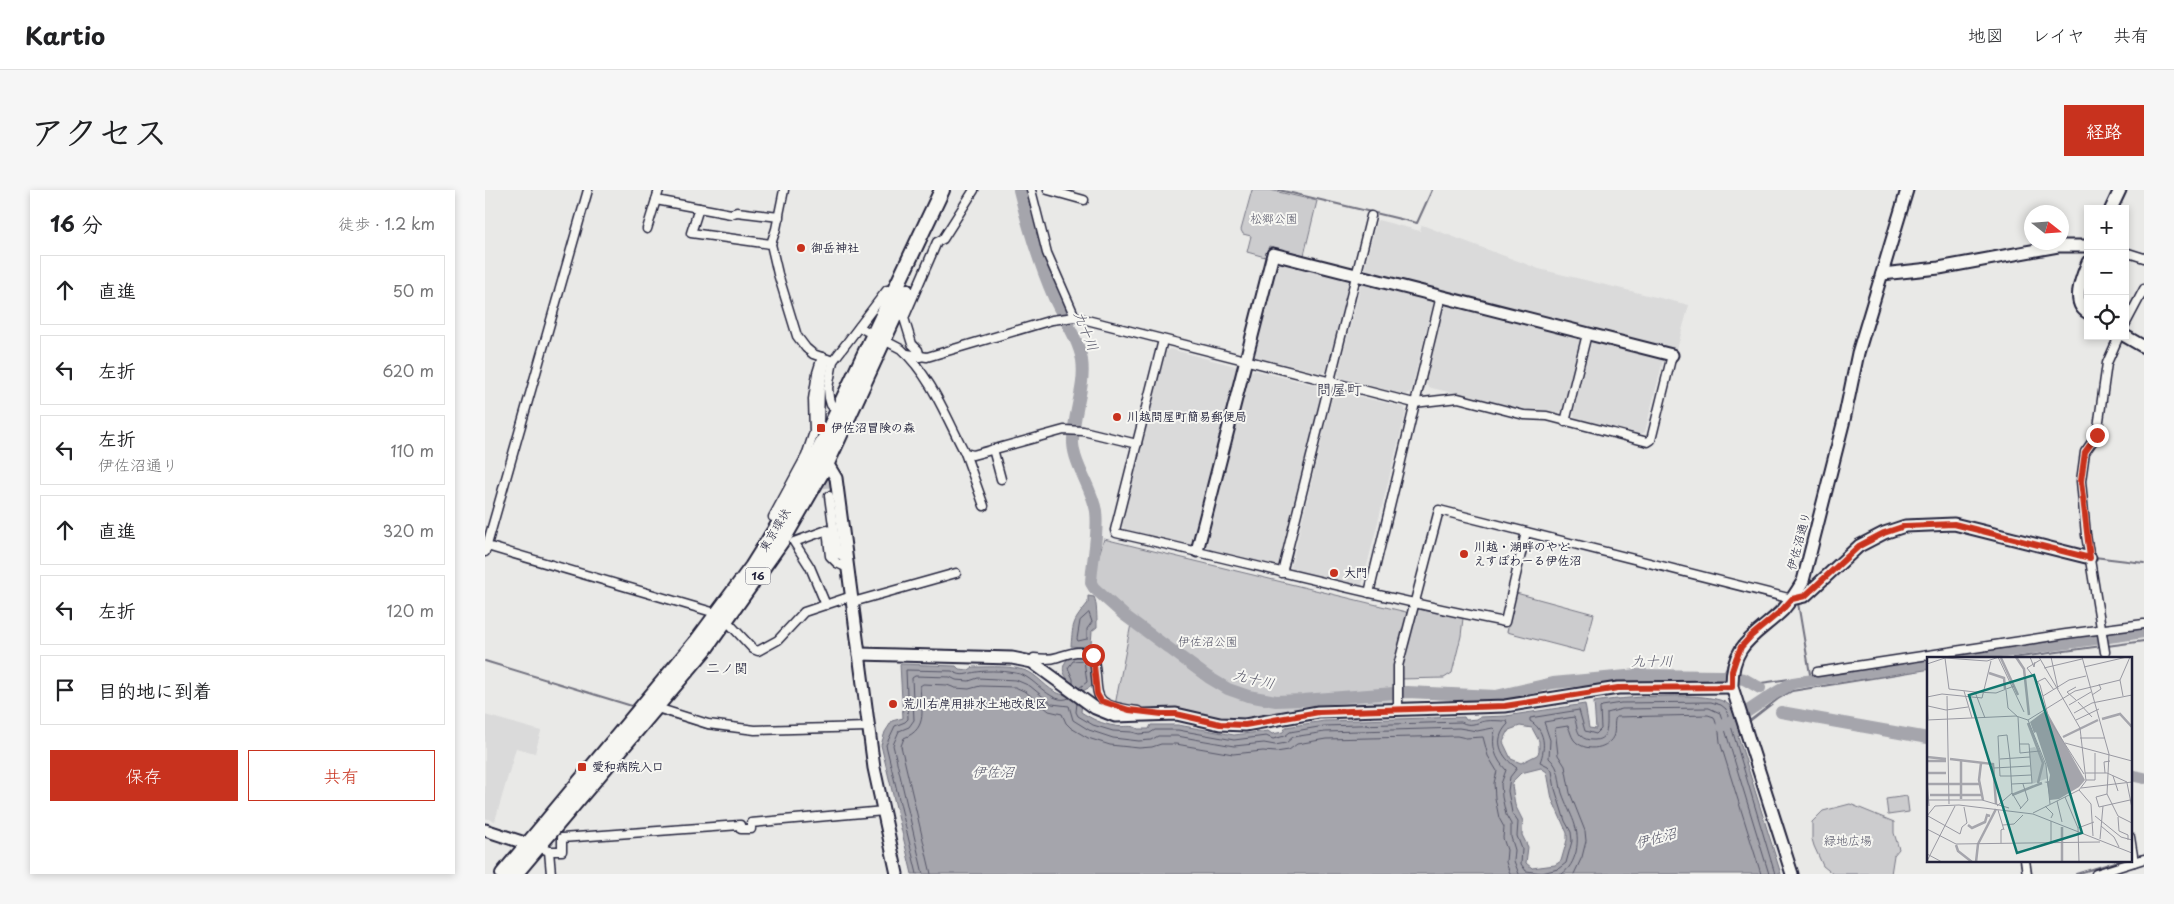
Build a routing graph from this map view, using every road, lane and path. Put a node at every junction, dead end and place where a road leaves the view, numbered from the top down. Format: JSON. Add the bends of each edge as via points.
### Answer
{"nodes":[{"id":1,"x":588,"y":190,"type":"edge"},
{"id":2,"x":659,"y":190,"type":"edge"},
{"id":3,"x":785,"y":190,"type":"edge"},
{"id":4,"x":942,"y":190,"type":"edge"},
{"id":5,"x":953,"y":190,"type":"edge"},
{"id":6,"x":974,"y":190,"type":"edge"},
{"id":7,"x":1031,"y":190,"type":"edge"},
{"id":8,"x":1048,"y":190,"type":"edge"},
{"id":9,"x":1907,"y":190,"type":"edge"},
{"id":10,"x":2120,"y":190,"type":"edge"},
{"id":11,"x":656,"y":200,"type":"junction"},
{"id":12,"x":1084,"y":200,"type":"dead end"},
{"id":13,"x":2113,"y":205,"type":"edge"},
{"id":14,"x":699,"y":208,"type":"junction"},
{"id":15,"x":1371,"y":216,"type":"dead end"},
{"id":16,"x":779,"y":217,"type":"junction"},
{"id":17,"x":647,"y":229,"type":"dead end"},
{"id":18,"x":933,"y":243,"type":"junction"},
{"id":19,"x":771,"y":244,"type":"junction"},
{"id":20,"x":2084,"y":246,"type":"edge"},
{"id":21,"x":2129,"y":253,"type":"edge"},
{"id":22,"x":2144,"y":258,"type":"edge"},
{"id":23,"x":1882,"y":274,"type":"junction"},
{"id":24,"x":1356,"y":276,"type":"junction"},
{"id":25,"x":2084,"y":276,"type":"edge"},
{"id":26,"x":2144,"y":289,"type":"edge"},
{"id":27,"x":895,"y":292,"type":"junction"},
{"id":28,"x":1441,"y":296,"type":"junction"},
{"id":29,"x":2084,"y":310,"type":"edge"},
{"id":30,"x":1075,"y":317,"type":"junction"},
{"id":31,"x":2129,"y":317,"type":"edge"},
{"id":32,"x":859,"y":328,"type":"junction"},
{"id":33,"x":1587,"y":334,"type":"junction"},
{"id":34,"x":879,"y":338,"type":"junction"},
{"id":35,"x":2129,"y":338,"type":"edge"},
{"id":36,"x":1163,"y":340,"type":"junction"},
{"id":37,"x":2117,"y":340,"type":"edge"},
{"id":38,"x":2144,"y":347,"type":"edge"},
{"id":39,"x":907,"y":354,"type":"junction"},
{"id":40,"x":1672,"y":355,"type":"joint"},
{"id":41,"x":920,"y":357,"type":"junction"},
{"id":42,"x":827,"y":359,"type":"junction"},
{"id":43,"x":1245,"y":361,"type":"junction"},
{"id":44,"x":1331,"y":382,"type":"junction"},
{"id":45,"x":1414,"y":403,"type":"junction"},
{"id":46,"x":839,"y":411,"type":"junction"},
{"id":47,"x":1565,"y":422,"type":"junction"},
{"id":48,"x":819,"y":424,"type":"dead end"},
{"id":49,"x":1137,"y":444,"type":"junction"},
{"id":50,"x":993,"y":449,"type":"junction"},
{"id":51,"x":965,"y":453,"type":"junction"},
{"id":52,"x":822,"y":460,"type":"junction"},
{"id":53,"x":1001,"y":479,"type":"dead end"},
{"id":54,"x":829,"y":496,"type":"tunnel mouth"},
{"id":55,"x":984,"y":506,"type":"dead end"},
{"id":56,"x":782,"y":519,"type":"junction"},
{"id":57,"x":1527,"y":532,"type":"junction"},
{"id":58,"x":486,"y":549,"type":"edge"},
{"id":59,"x":1197,"y":551,"type":"junction"},
{"id":60,"x":2090,"y":558,"type":"junction"},
{"id":61,"x":847,"y":562,"type":"junction"},
{"id":62,"x":956,"y":573,"type":"dead end"},
{"id":63,"x":1282,"y":573,"type":"junction"},
{"id":64,"x":1369,"y":593,"type":"junction"},
{"id":65,"x":852,"y":599,"type":"junction"},
{"id":66,"x":1792,"y":599,"type":"junction"},
{"id":67,"x":826,"y":605,"type":"junction"},
{"id":68,"x":1415,"y":605,"type":"junction"},
{"id":69,"x":723,"y":617,"type":"junction"},
{"id":70,"x":2144,"y":624,"type":"edge"},
{"id":71,"x":2102,"y":630,"type":"junction"},
{"id":72,"x":2105,"y":652,"type":"dead end"},
{"id":73,"x":859,"y":654,"type":"junction"},
{"id":74,"x":1032,"y":662,"type":"junction"},
{"id":75,"x":1817,"y":672,"type":"dead end"},
{"id":76,"x":1732,"y":685,"type":"junction"},
{"id":77,"x":1398,"y":704,"type":"junction"},
{"id":78,"x":654,"y":708,"type":"junction"},
{"id":79,"x":1162,"y":714,"type":"junction"},
{"id":80,"x":868,"y":727,"type":"junction"},
{"id":81,"x":884,"y":811,"type":"junction"},
{"id":82,"x":485,"y":830,"type":"edge"},
{"id":83,"x":2131,"y":843,"type":"edge"},
{"id":84,"x":539,"y":847,"type":"junction"},
{"id":85,"x":2144,"y":859,"type":"edge"},
{"id":86,"x":2134,"y":862,"type":"junction"},
{"id":87,"x":503,"y":874,"type":"edge"},
{"id":88,"x":515,"y":874,"type":"edge"},
{"id":89,"x":551,"y":874,"type":"edge"},
{"id":90,"x":897,"y":874,"type":"edge"},
{"id":91,"x":1792,"y":874,"type":"edge"},
{"id":92,"x":2096,"y":874,"type":"edge"}],
"edges":[{"from":1,"to":58,"type":"street"},
{"from":2,"to":11,"type":"street"},
{"from":3,"to":16,"type":"street"},
{"from":4,"to":27,"type":"highway","name":"東京環状","number":"16"},
{"from":5,"to":18,"type":"highway","name":"東京環状","number":"16"},
{"from":6,"to":18,"type":"street","via":[[943,239]]},
{"from":7,"to":30,"type":"street","via":[[1047,253]]},
{"from":8,"to":12,"type":"street"},
{"from":9,"to":23,"type":"street","name":"伊佐沼通り"},
{"from":10,"to":13,"type":"street"},
{"from":11,"to":14,"type":"street"},
{"from":11,"to":17,"type":"street"},
{"from":14,"to":16,"type":"street"},
{"from":14,"to":19,"type":"street","via":[[691,233]]},
{"from":15,"to":24,"type":"street"},
{"from":16,"to":19,"type":"street"},
{"from":18,"to":34,"type":"highway","name":"東京環状","number":"16"},
{"from":18,"to":41,"type":"street","via":[[904,318]]},
{"from":19,"to":42,"type":"street","via":[[797,336],[806,348]]},
{"from":20,"to":23,"type":"street","via":[[2058,246],[1939,268]]},
{"from":21,"to":22,"type":"street"},
{"from":23,"to":66,"type":"street","name":"伊佐沼通り","via":[[1858,353],[1809,561],[1803,581]]},
{"from":24,"to":28,"type":"street"},
{"from":24,"to":43,"type":"street","via":[[1271,255]]},
{"from":24,"to":44,"type":"street"},
{"from":25,"to":29,"type":"street","via":[[2078,297]]},
{"from":26,"to":31,"type":"street"},
{"from":27,"to":32,"type":"street","via":[[887,290]]},
{"from":27,"to":34,"type":"highway","name":"東京環状","number":"16"},
{"from":28,"to":33,"type":"street"},
{"from":28,"to":45,"type":"street"},
{"from":30,"to":36,"type":"street"},
{"from":30,"to":41,"type":"street"},
{"from":32,"to":34,"type":"street"},
{"from":32,"to":42,"type":"street"},
{"from":33,"to":40,"type":"street"},
{"from":33,"to":47,"type":"street"},
{"from":34,"to":39,"type":"street"},
{"from":34,"to":46,"type":"highway","name":"東京環状","number":"16"},
{"from":34,"to":52,"type":"highway","name":"東京環状","number":"16"},
{"from":35,"to":38,"type":"street"},
{"from":36,"to":43,"type":"street"},
{"from":36,"to":49,"type":"street"},
{"from":37,"to":60,"type":"street","via":[[2104,376],[2097,435],[2085,452],[2081,481]]},
{"from":39,"to":41,"type":"street"},
{"from":39,"to":51,"type":"street","via":[[927,379]]},
{"from":40,"to":47,"type":"street","via":[[1648,442]]},
{"from":42,"to":46,"type":"street","via":[[829,398],[831,405]]},
{"from":42,"to":48,"type":"street","via":[[820,387]]},
{"from":42,"to":56,"type":"street","via":[[817,373],[813,399],[814,432],[806,456],[773,517]]},
{"from":43,"to":44,"type":"street"},
{"from":43,"to":59,"type":"street"},
{"from":44,"to":45,"type":"street"},
{"from":44,"to":63,"type":"street"},
{"from":45,"to":47,"type":"street","via":[[1458,398]]},
{"from":45,"to":64,"type":"street"},
{"from":46,"to":52,"type":"highway","name":"東京環状","number":"16"},
{"from":49,"to":50,"type":"street","via":[[1083,431],[1064,430]]},
{"from":49,"to":59,"type":"street","via":[[1116,533]]},
{"from":50,"to":51,"type":"street","via":[[973,455]]},
{"from":50,"to":53,"type":"street"},
{"from":51,"to":55,"type":"street"},
{"from":52,"to":56,"type":"highway","name":"東京環状","number":"16"},
{"from":52,"to":61,"type":"street","via":[[836,478]]},
{"from":52,"to":69,"type":"highway","name":"東京環状","number":"16","via":[[785,536]]},
{"from":54,"to":61,"type":"street","via":[[837,554]]},
{"from":56,"to":69,"type":"highway","name":"東京環状","number":"16"},
{"from":57,"to":66,"type":"street"},
{"from":57,"to":68,"type":"street","via":[[1505,622]]},
{"from":57,"to":68,"type":"street","via":[[1439,510]]},
{"from":58,"to":69,"type":"street"},
{"from":59,"to":63,"type":"street"},
{"from":60,"to":66,"type":"street","via":[[1954,524],[1905,526],[1859,546],[1805,596]]},
{"from":60,"to":71,"type":"street"},
{"from":61,"to":65,"type":"street"},
{"from":61,"to":67,"type":"street","via":[[837,563],[830,556],[827,530],[794,542],[810,567]]},
{"from":62,"to":65,"type":"street","via":[[939,580]]},
{"from":63,"to":64,"type":"street"},
{"from":64,"to":68,"type":"street"},
{"from":65,"to":67,"type":"street"},
{"from":65,"to":73,"type":"street"},
{"from":66,"to":76,"type":"street","name":"伊佐沼通り","via":[[1741,647],[1732,671]]},
{"from":67,"to":69,"type":"street","via":[[804,612],[779,640],[757,651]]},
{"from":68,"to":77,"type":"street","via":[[1398,666]]},
{"from":69,"to":78,"type":"highway","name":"東京環状","number":"16"},
{"from":69,"to":84,"type":"highway","name":"東京環状","number":"16"},
{"from":70,"to":71,"type":"street"},
{"from":71,"to":72,"type":"street"},
{"from":71,"to":75,"type":"street"},
{"from":73,"to":74,"type":"street","via":[[1012,658]]},
{"from":73,"to":80,"type":"street"},
{"from":74,"to":79,"type":"street","via":[[1095,708],[1115,716]]},
{"from":74,"to":79,"type":"street","via":[[1034,658],[1058,658],[1072,652],[1087,652],[1093,655],[1097,694],[1101,701],[1129,710]]},
{"from":76,"to":77,"type":"street","via":[[1618,688],[1505,706]]},
{"from":76,"to":91,"type":"street","name":"伊佐沼通り"},
{"from":77,"to":79,"type":"street","via":[[1319,712],[1245,725]]},
{"from":78,"to":80,"type":"street","via":[[708,724],[755,730]]},
{"from":78,"to":84,"type":"highway","name":"東京環状","number":"16"},
{"from":80,"to":81,"type":"street"},
{"from":81,"to":84,"type":"street","via":[[751,823],[751,829],[731,825],[561,838],[562,851]]},
{"from":81,"to":90,"type":"street"},
{"from":82,"to":84,"type":"street"},
{"from":83,"to":86,"type":"street"},
{"from":84,"to":87,"type":"highway","name":"東京環状","number":"16"},
{"from":84,"to":88,"type":"highway","name":"東京環状","number":"16"},
{"from":84,"to":89,"type":"street"},
{"from":85,"to":86,"type":"street"},
{"from":86,"to":92,"type":"street"}]}
